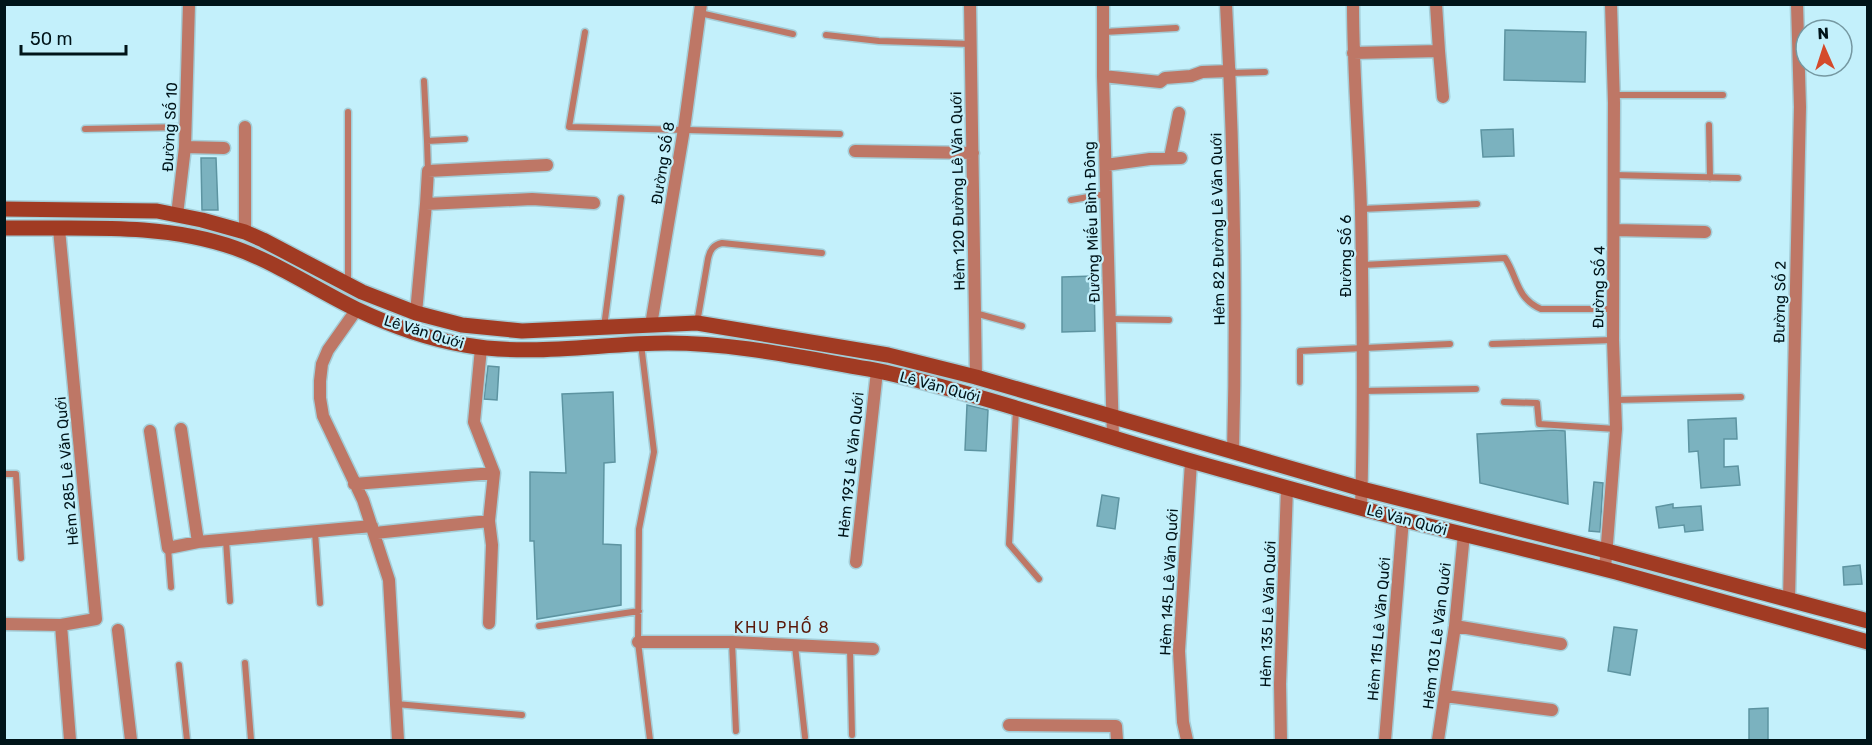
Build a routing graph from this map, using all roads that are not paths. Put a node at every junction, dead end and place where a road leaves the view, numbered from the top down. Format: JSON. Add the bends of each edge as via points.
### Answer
{"nodes":[{"id":1,"x":189,"y":4,"type":"edge"},
{"id":2,"x":970,"y":4,"type":"edge"},
{"id":3,"x":1103,"y":4,"type":"edge"},
{"id":4,"x":1226,"y":4,"type":"edge"},
{"id":5,"x":1353,"y":4,"type":"edge"},
{"id":6,"x":1436,"y":4,"type":"edge"},
{"id":7,"x":1611,"y":4,"type":"edge"},
{"id":8,"x":1797,"y":4,"type":"edge"},
{"id":9,"x":701,"y":9,"type":"edge"},
{"id":10,"x":1176,"y":28,"type":"dead end"},
{"id":11,"x":585,"y":32,"type":"dead end"},
{"id":12,"x":1103,"y":32,"type":"junction"},
{"id":13,"x":793,"y":34,"type":"dead end"},
{"id":14,"x":826,"y":35,"type":"dead end"},
{"id":15,"x":972,"y":44,"type":"junction"},
{"id":16,"x":1439,"y":51,"type":"junction"},
{"id":17,"x":1353,"y":53,"type":"junction"},
{"id":18,"x":1230,"y":72,"type":"junction"},
{"id":19,"x":1265,"y":72,"type":"dead end"},
{"id":20,"x":1103,"y":76,"type":"junction"},
{"id":21,"x":424,"y":81,"type":"dead end"},
{"id":22,"x":1614,"y":95,"type":"junction"},
{"id":23,"x":1723,"y":95,"type":"dead end"},
{"id":24,"x":1443,"y":97,"type":"dead end"},
{"id":25,"x":348,"y":112,"type":"dead end"},
{"id":26,"x":1179,"y":113,"type":"dead end"},
{"id":27,"x":1709,"y":125,"type":"dead end"},
{"id":28,"x":245,"y":127,"type":"dead end"},
{"id":29,"x":186,"y":128,"type":"junction"},
{"id":30,"x":86,"y":129,"type":"dead end"},
{"id":31,"x":684,"y":129,"type":"junction"},
{"id":32,"x":840,"y":134,"type":"dead end"},
{"id":33,"x":465,"y":139,"type":"dead end"},
{"id":34,"x":427,"y":141,"type":"junction"},
{"id":35,"x":185,"y":147,"type":"junction"},
{"id":36,"x":224,"y":148,"type":"dead end"},
{"id":37,"x":855,"y":151,"type":"dead end"},
{"id":38,"x":973,"y":153,"type":"junction"},
{"id":39,"x":547,"y":165,"type":"dead end"},
{"id":40,"x":1106,"y":165,"type":"junction"},
{"id":41,"x":428,"y":171,"type":"junction"},
{"id":42,"x":1614,"y":176,"type":"junction"},
{"id":43,"x":1710,"y":178,"type":"junction"},
{"id":44,"x":1738,"y":178,"type":"dead end"},
{"id":45,"x":1107,"y":194,"type":"junction"},
{"id":46,"x":621,"y":198,"type":"dead end"},
{"id":47,"x":1071,"y":200,"type":"dead end"},
{"id":48,"x":594,"y":203,"type":"dead end"},
{"id":49,"x":426,"y":204,"type":"junction"},
{"id":50,"x":1477,"y":204,"type":"dead end"},
{"id":51,"x":4,"y":209,"type":"edge"},
{"id":52,"x":1361,"y":209,"type":"junction"},
{"id":53,"x":177,"y":215,"type":"junction"},
{"id":54,"x":4,"y":228,"type":"edge"},
{"id":55,"x":59,"y":229,"type":"junction"},
{"id":56,"x":1615,"y":230,"type":"junction"},
{"id":57,"x":245,"y":232,"type":"junction"},
{"id":58,"x":1705,"y":232,"type":"dead end"},
{"id":59,"x":175,"y":234,"type":"junction"},
{"id":60,"x":822,"y":254,"type":"dead end"},
{"id":61,"x":1361,"y":265,"type":"junction"},
{"id":62,"x":348,"y":285,"type":"junction"},
{"id":63,"x":357,"y":309,"type":"junction"},
{"id":64,"x":1614,"y":309,"type":"junction"},
{"id":65,"x":416,"y":313,"type":"junction"},
{"id":66,"x":974,"y":313,"type":"junction"},
{"id":67,"x":1110,"y":320,"type":"junction"},
{"id":68,"x":1169,"y":320,"type":"dead end"},
{"id":69,"x":697,"y":323,"type":"junction"},
{"id":70,"x":651,"y":325,"type":"junction"},
{"id":71,"x":1022,"y":326,"type":"dead end"},
{"id":72,"x":604,"y":327,"type":"junction"},
{"id":73,"x":1613,"y":340,"type":"junction"},
{"id":74,"x":641,"y":344,"type":"junction"},
{"id":75,"x":1450,"y":344,"type":"dead end"},
{"id":76,"x":1492,"y":344,"type":"dead end"},
{"id":77,"x":481,"y":348,"type":"junction"},
{"id":78,"x":1362,"y":348,"type":"junction"},
{"id":79,"x":877,"y":371,"type":"junction"},
{"id":80,"x":976,"y":377,"type":"junction"},
{"id":81,"x":1300,"y":382,"type":"dead end"},
{"id":82,"x":1476,"y":389,"type":"dead end"},
{"id":83,"x":1363,"y":391,"type":"junction"},
{"id":84,"x":1741,"y":397,"type":"dead end"},
{"id":85,"x":1616,"y":400,"type":"junction"},
{"id":86,"x":1504,"y":402,"type":"dead end"},
{"id":87,"x":1016,"y":408,"type":"junction"},
{"id":88,"x":1113,"y":417,"type":"junction"},
{"id":89,"x":181,"y":429,"type":"dead end"},
{"id":90,"x":1616,"y":429,"type":"junction"},
{"id":91,"x":150,"y":431,"type":"dead end"},
{"id":92,"x":1113,"y":438,"type":"junction"},
{"id":93,"x":1233,"y":452,"type":"junction"},
{"id":94,"x":1191,"y":462,"type":"junction"},
{"id":95,"x":494,"y":472,"type":"junction"},
{"id":96,"x":4,"y":474,"type":"edge"},
{"id":97,"x":354,"y":484,"type":"junction"},
{"id":98,"x":1287,"y":488,"type":"junction"},
{"id":99,"x":1362,"y":489,"type":"junction"},
{"id":100,"x":1362,"y":508,"type":"junction"},
{"id":101,"x":1403,"y":519,"type":"junction"},
{"id":102,"x":489,"y":521,"type":"junction"},
{"id":103,"x":374,"y":529,"type":"junction"},
{"id":104,"x":315,"y":531,"type":"junction"},
{"id":105,"x":1464,"y":534,"type":"junction"},
{"id":106,"x":225,"y":539,"type":"junction"},
{"id":107,"x":198,"y":542,"type":"junction"},
{"id":108,"x":168,"y":548,"type":"junction"},
{"id":109,"x":1607,"y":551,"type":"junction"},
{"id":110,"x":21,"y":558,"type":"dead end"},
{"id":111,"x":856,"y":562,"type":"dead end"},
{"id":112,"x":1605,"y":569,"type":"junction"},
{"id":113,"x":1039,"y":579,"type":"dead end"},
{"id":114,"x":171,"y":587,"type":"dead end"},
{"id":115,"x":1789,"y":600,"type":"junction"},
{"id":116,"x":230,"y":601,"type":"dead end"},
{"id":117,"x":320,"y":603,"type":"dead end"},
{"id":118,"x":639,"y":611,"type":"junction"},
{"id":119,"x":1868,"y":621,"type":"edge"},
{"id":120,"x":489,"y":623,"type":"dead end"},
{"id":121,"x":4,"y":624,"type":"edge"},
{"id":122,"x":61,"y":625,"type":"junction"},
{"id":123,"x":538,"y":626,"type":"dead end"},
{"id":124,"x":1455,"y":626,"type":"junction"},
{"id":125,"x":118,"y":630,"type":"dead end"},
{"id":126,"x":638,"y":642,"type":"junction"},
{"id":127,"x":732,"y":642,"type":"junction"},
{"id":128,"x":1868,"y":642,"type":"edge"},
{"id":129,"x":1561,"y":644,"type":"dead end"},
{"id":130,"x":795,"y":646,"type":"junction"},
{"id":131,"x":849,"y":648,"type":"junction"},
{"id":132,"x":873,"y":649,"type":"dead end"},
{"id":133,"x":245,"y":663,"type":"dead end"},
{"id":134,"x":179,"y":665,"type":"dead end"},
{"id":135,"x":1445,"y":696,"type":"junction"},
{"id":136,"x":396,"y":704,"type":"junction"},
{"id":137,"x":1552,"y":710,"type":"dead end"},
{"id":138,"x":522,"y":716,"type":"dead end"},
{"id":139,"x":1009,"y":725,"type":"dead end"},
{"id":140,"x":736,"y":731,"type":"dead end"},
{"id":141,"x":852,"y":735,"type":"dead end"},
{"id":142,"x":805,"y":737,"type":"dead end"},
{"id":143,"x":70,"y":741,"type":"edge"},
{"id":144,"x":131,"y":741,"type":"edge"},
{"id":145,"x":187,"y":741,"type":"edge"},
{"id":146,"x":251,"y":741,"type":"edge"},
{"id":147,"x":398,"y":741,"type":"edge"},
{"id":148,"x":650,"y":741,"type":"edge"},
{"id":149,"x":1117,"y":741,"type":"edge"},
{"id":150,"x":1187,"y":741,"type":"edge"},
{"id":151,"x":1281,"y":741,"type":"edge"},
{"id":152,"x":1385,"y":741,"type":"edge"},
{"id":153,"x":1438,"y":741,"type":"edge"}],
"edges":[{"from":1,"to":29,"type":"street","name":"Đường Số 10"},
{"from":2,"to":15,"type":"street","name":"Hẻm 120 Đường Lê Văn Quới"},
{"from":3,"to":12,"type":"street","name":"Đường Miếu Bình Đông"},
{"from":4,"to":18,"type":"street","name":"Hẻm 82 Đường Lê Văn Quới"},
{"from":5,"to":17,"type":"street","name":"Đường Số 6"},
{"from":6,"to":16,"type":"street"},
{"from":7,"to":22,"type":"street","name":"Đường Số 4"},
{"from":8,"to":115,"type":"street","name":"Đường Số 2","via":[[1800,107]]},
{"from":9,"to":13,"type":"lane"},
{"from":9,"to":31,"type":"street","name":"Đường Số 8"},
{"from":10,"to":12,"type":"lane"},
{"from":11,"to":31,"type":"lane","via":[[569,127]]},
{"from":12,"to":20,"type":"street","name":"Đường Miếu Bình Đông"},
{"from":14,"to":15,"type":"lane"},
{"from":15,"to":38,"type":"street","name":"Hẻm 120 Đường Lê Văn Quới"},
{"from":16,"to":17,"type":"street"},
{"from":16,"to":24,"type":"street"},
{"from":17,"to":52,"type":"street","name":"Đường Số 6"},
{"from":18,"to":19,"type":"lane"},
{"from":18,"to":20,"type":"street","via":[[1202,72],[1160,82]]},
{"from":18,"to":93,"type":"street","name":"Hẻm 82 Đường Lê Văn Quới"},
{"from":20,"to":40,"type":"street","name":"Đường Miếu Bình Đông"},
{"from":21,"to":34,"type":"lane"},
{"from":22,"to":23,"type":"lane"},
{"from":22,"to":42,"type":"street","name":"Đường Số 4"},
{"from":25,"to":62,"type":"lane"},
{"from":26,"to":40,"type":"street","via":[[1175,158]]},
{"from":27,"to":43,"type":"lane"},
{"from":28,"to":57,"type":"street"},
{"from":29,"to":30,"type":"lane"},
{"from":29,"to":35,"type":"street","name":"Đường Số 10"},
{"from":31,"to":32,"type":"lane"},
{"from":31,"to":70,"type":"street","name":"Đường Số 8"},
{"from":33,"to":34,"type":"lane"},
{"from":34,"to":41,"type":"lane"},
{"from":35,"to":36,"type":"street"},
{"from":35,"to":53,"type":"street","name":"Đường Số 10"},
{"from":37,"to":38,"type":"street"},
{"from":38,"to":66,"type":"street","name":"Hẻm 120 Đường Lê Văn Quới"},
{"from":39,"to":41,"type":"street"},
{"from":40,"to":45,"type":"street","name":"Đường Miếu Bình Đông"},
{"from":41,"to":49,"type":"street"},
{"from":42,"to":43,"type":"lane"},
{"from":42,"to":56,"type":"street","name":"Đường Số 4"},
{"from":43,"to":44,"type":"lane"},
{"from":45,"to":47,"type":"lane"},
{"from":45,"to":67,"type":"street","name":"Đường Miếu Bình Đông"},
{"from":46,"to":72,"type":"lane"},
{"from":48,"to":49,"type":"street","via":[[532,199]]},
{"from":49,"to":65,"type":"street"},
{"from":50,"to":52,"type":"lane"},
{"from":51,"to":53,"type":"main road","name":"Lê Văn Quới","via":[[157,211]]},
{"from":52,"to":61,"type":"street","name":"Đường Số 6"},
{"from":53,"to":57,"type":"main road","name":"Lê Văn Quới"},
{"from":53,"to":59,"type":"main road"},
{"from":54,"to":55,"type":"main road","name":"Lê Văn Quới"},
{"from":55,"to":59,"type":"main road","name":"Lê Văn Quới"},
{"from":55,"to":122,"type":"street","name":"Hẻm 285 Lê Văn Quới","via":[[96,619]]},
{"from":56,"to":58,"type":"street"},
{"from":56,"to":64,"type":"street","name":"Đường Số 4"},
{"from":57,"to":62,"type":"main road","name":"Lê Văn Quới"},
{"from":59,"to":63,"type":"main road","name":"Lê Văn Quới","via":[[215,242],[261,259]]},
{"from":60,"to":69,"type":"lane","via":[[717,244],[710,251]]},
{"from":61,"to":64,"type":"lane","via":[[1505,258],[1520,292],[1541,309]]},
{"from":61,"to":78,"type":"street","name":"Đường Số 6"},
{"from":62,"to":65,"type":"main road","name":"Lê Văn Quới"},
{"from":63,"to":77,"type":"main road","name":"Lê Văn Quới","via":[[441,340]]},
{"from":63,"to":97,"type":"street","via":[[328,350],[320,381],[323,416]]},
{"from":64,"to":73,"type":"street","name":"Đường Số 4"},
{"from":65,"to":72,"type":"main road","name":"Lê Văn Quới","via":[[502,330]]},
{"from":66,"to":71,"type":"lane"},
{"from":66,"to":80,"type":"street","name":"Hẻm 120 Đường Lê Văn Quới"},
{"from":67,"to":68,"type":"lane"},
{"from":67,"to":88,"type":"street","name":"Đường Miếu Bình Đông"},
{"from":69,"to":70,"type":"main road","name":"Lê Văn Quới"},
{"from":69,"to":80,"type":"main road","name":"Lê Văn Quới","via":[[888,355]]},
{"from":70,"to":72,"type":"main road","name":"Lê Văn Quới"},
{"from":73,"to":76,"type":"lane"},
{"from":73,"to":85,"type":"street","name":"Đường Số 4"},
{"from":74,"to":77,"type":"main road","name":"Lê Văn Quới"},
{"from":74,"to":79,"type":"main road","name":"Lê Văn Quới","via":[[743,348]]},
{"from":74,"to":118,"type":"lane","via":[[654,452],[639,529]]},
{"from":75,"to":78,"type":"lane"},
{"from":77,"to":95,"type":"street","via":[[474,422]]},
{"from":78,"to":81,"type":"lane","via":[[1300,351]]},
{"from":78,"to":83,"type":"street","name":"Đường Số 6"},
{"from":79,"to":87,"type":"main road","name":"Lê Văn Quới"},
{"from":79,"to":111,"type":"street","name":"Hẻm 193 Lê Văn Quới"},
{"from":80,"to":88,"type":"main road","name":"Lê Văn Quới"},
{"from":82,"to":83,"type":"lane"},
{"from":83,"to":99,"type":"street","name":"Đường Số 6"},
{"from":84,"to":85,"type":"lane"},
{"from":85,"to":90,"type":"street","name":"Đường Số 4"},
{"from":86,"to":90,"type":"lane","via":[[1537,403],[1539,424]]},
{"from":87,"to":92,"type":"main road","name":"Lê Văn Quới"},
{"from":87,"to":113,"type":"lane","via":[[1009,544]]},
{"from":88,"to":92,"type":"street","name":"Đường Miếu Bình Đông"},
{"from":88,"to":93,"type":"main road","name":"Lê Văn Quới"},
{"from":89,"to":107,"type":"street"},
{"from":90,"to":109,"type":"street","name":"Đường Số 4"},
{"from":91,"to":108,"type":"street"},
{"from":92,"to":94,"type":"main road","name":"Lê Văn Quới"},
{"from":93,"to":99,"type":"main road","name":"Lê Văn Quới"},
{"from":94,"to":98,"type":"main road","name":"Lê Văn Quới"},
{"from":94,"to":150,"type":"street","name":"Hẻm 145 Lê Văn Quới","via":[[1179,651]]},
{"from":95,"to":97,"type":"street"},
{"from":95,"to":102,"type":"street"},
{"from":96,"to":110,"type":"lane","via":[[16,474]]},
{"from":97,"to":103,"type":"street"},
{"from":98,"to":100,"type":"main road","name":"Lê Văn Quới"},
{"from":98,"to":151,"type":"street","name":"Hẻm 135 Lê Văn Quới"},
{"from":99,"to":100,"type":"street","name":"Đường Số 6"},
{"from":99,"to":109,"type":"main road","name":"Lê Văn Quới"},
{"from":100,"to":101,"type":"main road","name":"Lê Văn Quới"},
{"from":101,"to":105,"type":"main road","name":"Lê Văn Quới"},
{"from":101,"to":152,"type":"street","name":"Hẻm 115 Lê Văn Quới"},
{"from":102,"to":103,"type":"street"},
{"from":102,"to":120,"type":"street"},
{"from":103,"to":104,"type":"street"},
{"from":103,"to":136,"type":"street","via":[[389,580]]},
{"from":104,"to":106,"type":"street"},
{"from":104,"to":117,"type":"lane"},
{"from":105,"to":112,"type":"main road","name":"Lê Văn Quới"},
{"from":105,"to":124,"type":"street","name":"Hẻm 103 Lê Văn Quới"},
{"from":106,"to":107,"type":"street"},
{"from":106,"to":116,"type":"lane"},
{"from":107,"to":108,"type":"street"},
{"from":108,"to":114,"type":"lane"},
{"from":109,"to":112,"type":"street","name":"Đường Số 4"},
{"from":109,"to":115,"type":"main road","name":"Lê Văn Quới"},
{"from":112,"to":128,"type":"main road","name":"Lê Văn Quới"},
{"from":115,"to":119,"type":"main road","name":"Lê Văn Quới"},
{"from":118,"to":123,"type":"lane"},
{"from":118,"to":126,"type":"lane"},
{"from":121,"to":122,"type":"street","name":"Hẻm 285 Lê Văn Quới"},
{"from":122,"to":143,"type":"street"},
{"from":124,"to":129,"type":"street"},
{"from":124,"to":135,"type":"street","name":"Hẻm 103 Lê Văn Quới"},
{"from":125,"to":144,"type":"street"},
{"from":126,"to":127,"type":"street"},
{"from":126,"to":148,"type":"lane"},
{"from":127,"to":130,"type":"street"},
{"from":127,"to":140,"type":"lane"},
{"from":130,"to":131,"type":"street"},
{"from":130,"to":142,"type":"lane"},
{"from":131,"to":132,"type":"street"},
{"from":131,"to":141,"type":"lane"},
{"from":133,"to":146,"type":"lane"},
{"from":134,"to":145,"type":"lane"},
{"from":135,"to":137,"type":"street"},
{"from":135,"to":153,"type":"street","name":"Hẻm 103 Lê Văn Quới"},
{"from":136,"to":138,"type":"lane"},
{"from":136,"to":147,"type":"street"},
{"from":139,"to":149,"type":"street","via":[[1116,726]]}]}
